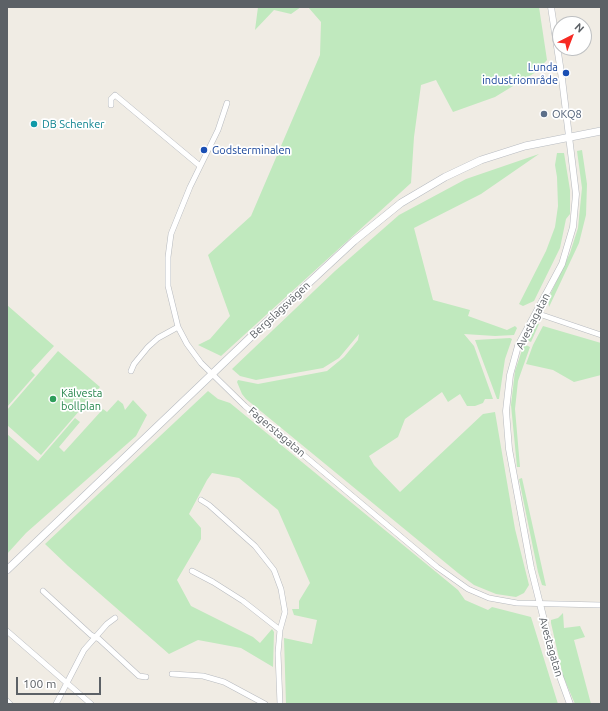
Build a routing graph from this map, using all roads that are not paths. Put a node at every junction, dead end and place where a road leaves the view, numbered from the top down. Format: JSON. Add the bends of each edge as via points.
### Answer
{"nodes":[{"id":1,"x":551,"y":7,"type":"edge"},
{"id":2,"x":227,"y":103,"type":"dead end"},
{"id":3,"x":111,"y":105,"type":"dead end"},
{"id":4,"x":601,"y":131,"type":"edge"},
{"id":5,"x":569,"y":138,"type":"junction"},
{"id":6,"x":200,"y":166,"type":"junction"},
{"id":7,"x":536,"y":313,"type":"junction"},
{"id":8,"x":178,"y":328,"type":"junction"},
{"id":9,"x":601,"y":335,"type":"edge"},
{"id":10,"x":131,"y":371,"type":"dead end"},
{"id":11,"x":213,"y":375,"type":"junction"},
{"id":12,"x":201,"y":500,"type":"dead end"},
{"id":13,"x":7,"y":570,"type":"edge"},
{"id":14,"x":192,"y":571,"type":"dead end"},
{"id":15,"x":43,"y":591,"type":"dead end"},
{"id":16,"x":540,"y":604,"type":"junction"},
{"id":17,"x":601,"y":605,"type":"edge"},
{"id":18,"x":116,"y":618,"type":"dead end"},
{"id":19,"x":7,"y":630,"type":"edge"},
{"id":20,"x":280,"y":630,"type":"junction"},
{"id":21,"x":95,"y":637,"type":"junction"},
{"id":22,"x":172,"y":674,"type":"dead end"},
{"id":23,"x":146,"y":677,"type":"dead end"},
{"id":24,"x":68,"y":683,"type":"junction"},
{"id":25,"x":7,"y":701,"type":"edge"},
{"id":26,"x":10,"y":704,"type":"edge"},
{"id":27,"x":56,"y":704,"type":"edge"},
{"id":28,"x":91,"y":704,"type":"edge"},
{"id":29,"x":265,"y":704,"type":"edge"},
{"id":30,"x":280,"y":704,"type":"edge"},
{"id":31,"x":570,"y":704,"type":"edge"}],
"edges":[{"from":1,"to":5,"type":"street","name":"Avestagatan"},
{"from":2,"to":6,"type":"street","name":"Fagerstagatan","via":[[218,130]]},
{"from":3,"to":6,"type":"street","via":[[111,99],[115,95]]},
{"from":4,"to":5,"type":"main road","name":"Bergslagsvägen"},
{"from":5,"to":7,"type":"street","name":"Avestagatan","via":[[576,194],[573,227],[562,264]]},
{"from":5,"to":11,"type":"main road","name":"Bergslagsvägen","via":[[525,146],[481,160],[445,177],[401,203],[354,241]]},
{"from":6,"to":8,"type":"street","name":"Fagerstagatan","via":[[171,234],[168,286]]},
{"from":7,"to":9,"type":"street"},
{"from":7,"to":16,"type":"street","name":"Avestagatan","via":[[518,346],[510,375],[506,411],[510,455]]},
{"from":8,"to":10,"type":"street","via":[[158,338],[148,347]]},
{"from":8,"to":11,"type":"street","name":"Fagerstagatan","via":[[201,363]]},
{"from":11,"to":13,"type":"main road","name":"Bergslagsvägen"},
{"from":11,"to":16,"type":"street","name":"Fagerstagatan","via":[[246,406],[452,579],[488,598],[512,603]]},
{"from":12,"to":20,"type":"street","via":[[241,532],[274,570],[285,612]]},
{"from":14,"to":20,"type":"street","via":[[243,601]]},
{"from":15,"to":21,"type":"street"},
{"from":16,"to":17,"type":"street","name":"Fagerstagatan"},
{"from":16,"to":31,"type":"street","name":"Avestagatan","via":[[554,660]]},
{"from":18,"to":21,"type":"street"},
{"from":19,"to":24,"type":"street"},
{"from":20,"to":30,"type":"street"},
{"from":21,"to":23,"type":"street","via":[[140,676]]},
{"from":21,"to":24,"type":"street","via":[[80,656]]},
{"from":22,"to":29,"type":"street","via":[[203,676],[224,682]]},
{"from":24,"to":27,"type":"street"},
{"from":24,"to":28,"type":"street"},
{"from":25,"to":26,"type":"street"}]}
